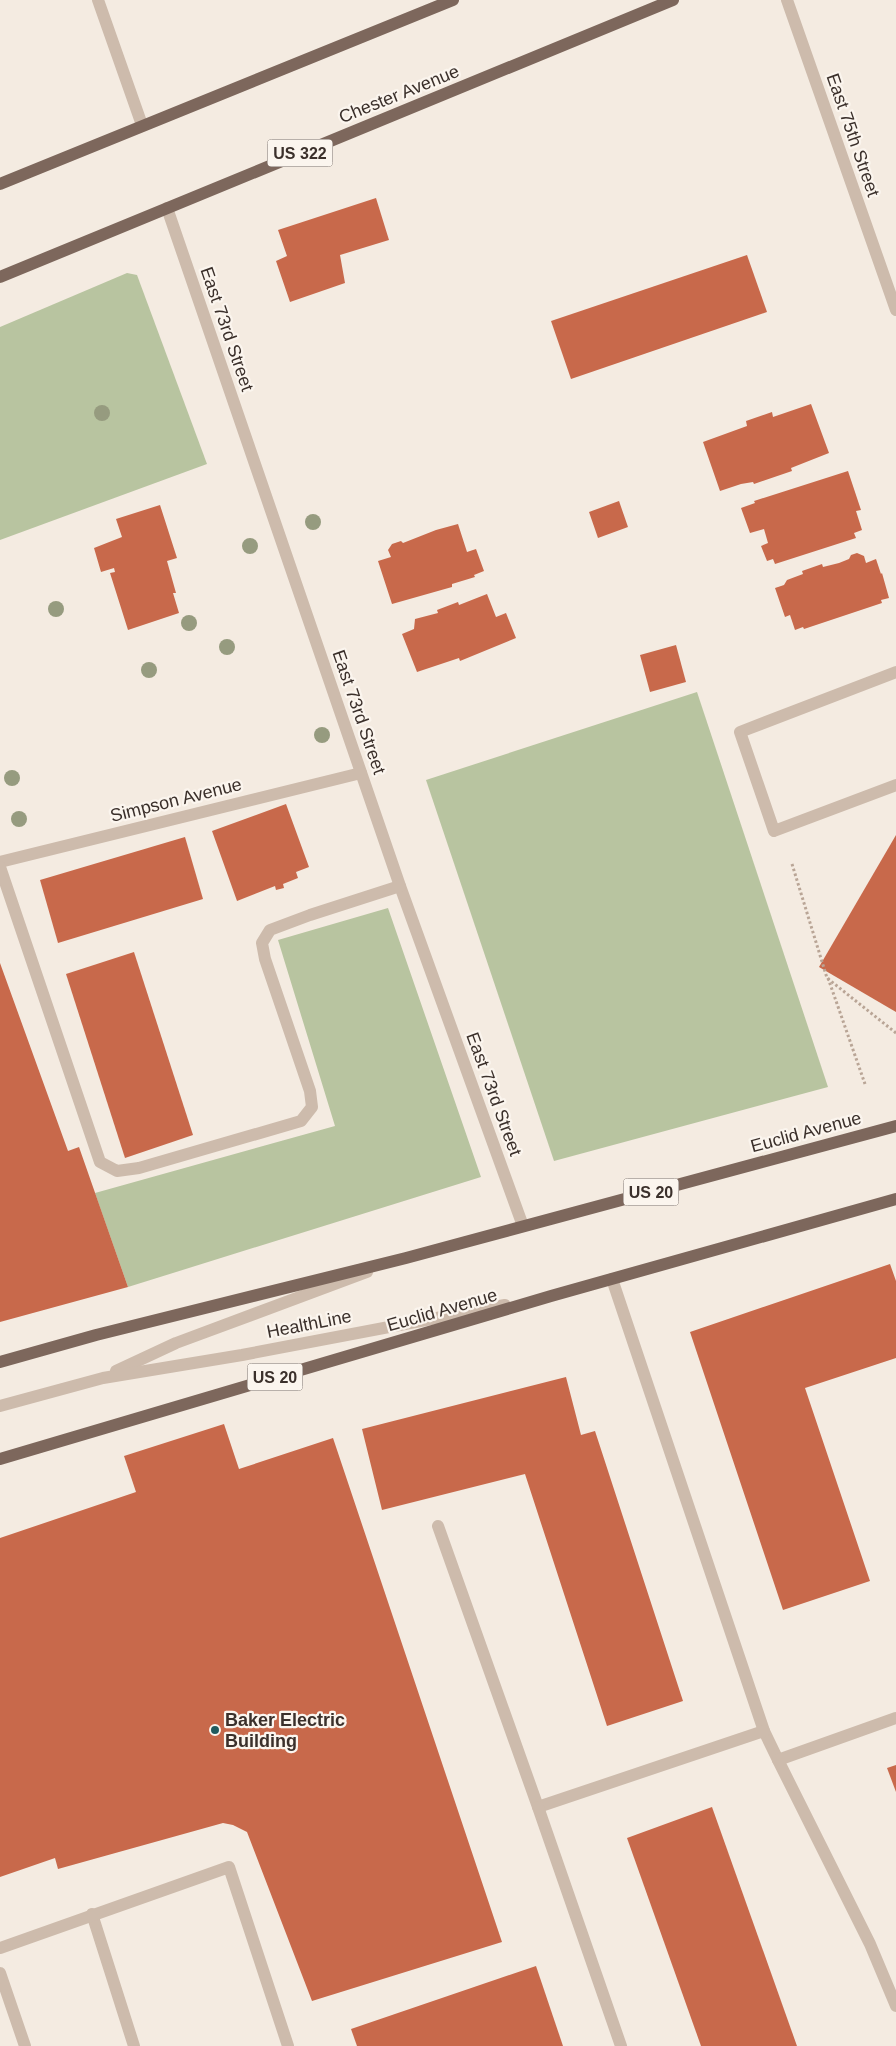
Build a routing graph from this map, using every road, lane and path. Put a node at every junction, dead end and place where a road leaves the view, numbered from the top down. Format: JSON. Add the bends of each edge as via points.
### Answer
{"nodes":[{"id":1,"x":98,"y":0,"type":"edge"},
{"id":2,"x":453,"y":0,"type":"edge"},
{"id":3,"x":673,"y":0,"type":"edge"},
{"id":4,"x":787,"y":0,"type":"edge"},
{"id":5,"x":142,"y":125,"type":"junction"},
{"id":6,"x":0,"y":184,"type":"edge"},
{"id":7,"x":167,"y":208,"type":"junction"},
{"id":8,"x":0,"y":277,"type":"edge"},
{"id":9,"x":896,"y":310,"type":"edge"},
{"id":10,"x":896,"y":672,"type":"edge"},
{"id":11,"x":361,"y":773,"type":"junction"},
{"id":12,"x":896,"y":785,"type":"edge"},
{"id":13,"x":0,"y":862,"type":"edge"},
{"id":14,"x":792,"y":864,"type":"dead end"},
{"id":15,"x":0,"y":867,"type":"edge"},
{"id":16,"x":400,"y":886,"type":"junction"},
{"id":17,"x":827,"y":978,"type":"junction"},
{"id":18,"x":896,"y":1032,"type":"edge"},
{"id":19,"x":865,"y":1084,"type":"dead end"},
{"id":20,"x":896,"y":1126,"type":"edge"},
{"id":21,"x":896,"y":1200,"type":"edge"},
{"id":22,"x":523,"y":1226,"type":"junction"},
{"id":23,"x":406,"y":1258,"type":"junction"},
{"id":24,"x":612,"y":1279,"type":"junction"},
{"id":25,"x":551,"y":1296,"type":"junction"},
{"id":26,"x":0,"y":1362,"type":"edge"},
{"id":27,"x":103,"y":1378,"type":"junction"},
{"id":28,"x":0,"y":1406,"type":"edge"},
{"id":29,"x":0,"y":1459,"type":"edge"},
{"id":30,"x":438,"y":1526,"type":"dead end"},
{"id":31,"x":896,"y":1718,"type":"edge"},
{"id":32,"x":764,"y":1731,"type":"junction"},
{"id":33,"x":778,"y":1760,"type":"junction"},
{"id":34,"x":538,"y":1807,"type":"junction"},
{"id":35,"x":92,"y":1914,"type":"junction"},
{"id":36,"x":0,"y":1948,"type":"edge"},
{"id":37,"x":0,"y":1973,"type":"edge"},
{"id":38,"x":896,"y":2006,"type":"edge"},
{"id":39,"x":25,"y":2046,"type":"edge"},
{"id":40,"x":134,"y":2046,"type":"edge"},
{"id":41,"x":288,"y":2046,"type":"edge"},
{"id":42,"x":621,"y":2046,"type":"edge"}],
"edges":[{"from":1,"to":5,"type":"street"},
{"from":2,"to":5,"type":"main road"},
{"from":3,"to":7,"type":"main road","name":"Chester Avenue","number":"US 322"},
{"from":4,"to":9,"type":"street","name":"East 75th Street"},
{"from":5,"to":6,"type":"main road"},
{"from":7,"to":8,"type":"main road","name":"Chester Avenue","number":"US 322"},
{"from":7,"to":11,"type":"street","name":"East 73rd Street"},
{"from":10,"to":12,"type":"street","via":[[740,732],[774,831]]},
{"from":11,"to":13,"type":"street","name":"Simpson Avenue"},
{"from":11,"to":16,"type":"street","name":"East 73rd Street"},
{"from":14,"to":17,"type":"path"},
{"from":15,"to":16,"type":"street","via":[[100,1162],[118,1171],[182,1157],[301,1121],[312,1107],[310,1091],[262,943],[270,930]]},
{"from":16,"to":22,"type":"street","name":"East 73rd Street"},
{"from":17,"to":18,"type":"path"},
{"from":17,"to":19,"type":"path"},
{"from":20,"to":22,"type":"main road","name":"Euclid Avenue","number":"US 20"},
{"from":21,"to":24,"type":"main road","name":"Euclid Avenue","number":"US 20"},
{"from":22,"to":23,"type":"main road","name":"Euclid Avenue","number":"US 20"},
{"from":23,"to":26,"type":"main road","name":"Euclid Avenue","number":"US 20"},
{"from":23,"to":27,"type":"street","name":"HealthLine","via":[[176,1343]]},
{"from":24,"to":25,"type":"main road","name":"Euclid Avenue","number":"US 20"},
{"from":24,"to":32,"type":"street"},
{"from":25,"to":27,"type":"street","name":"HealthLine"},
{"from":25,"to":29,"type":"main road","name":"Euclid Avenue","number":"US 20"},
{"from":27,"to":28,"type":"street","name":"HealthLine"},
{"from":30,"to":34,"type":"street"},
{"from":31,"to":33,"type":"street"},
{"from":32,"to":33,"type":"street"},
{"from":32,"to":34,"type":"street"},
{"from":33,"to":38,"type":"street","via":[[870,1944]]},
{"from":34,"to":42,"type":"street"},
{"from":35,"to":36,"type":"street"},
{"from":35,"to":40,"type":"street"},
{"from":35,"to":41,"type":"street","via":[[229,1867]]},
{"from":37,"to":39,"type":"street"}]}
